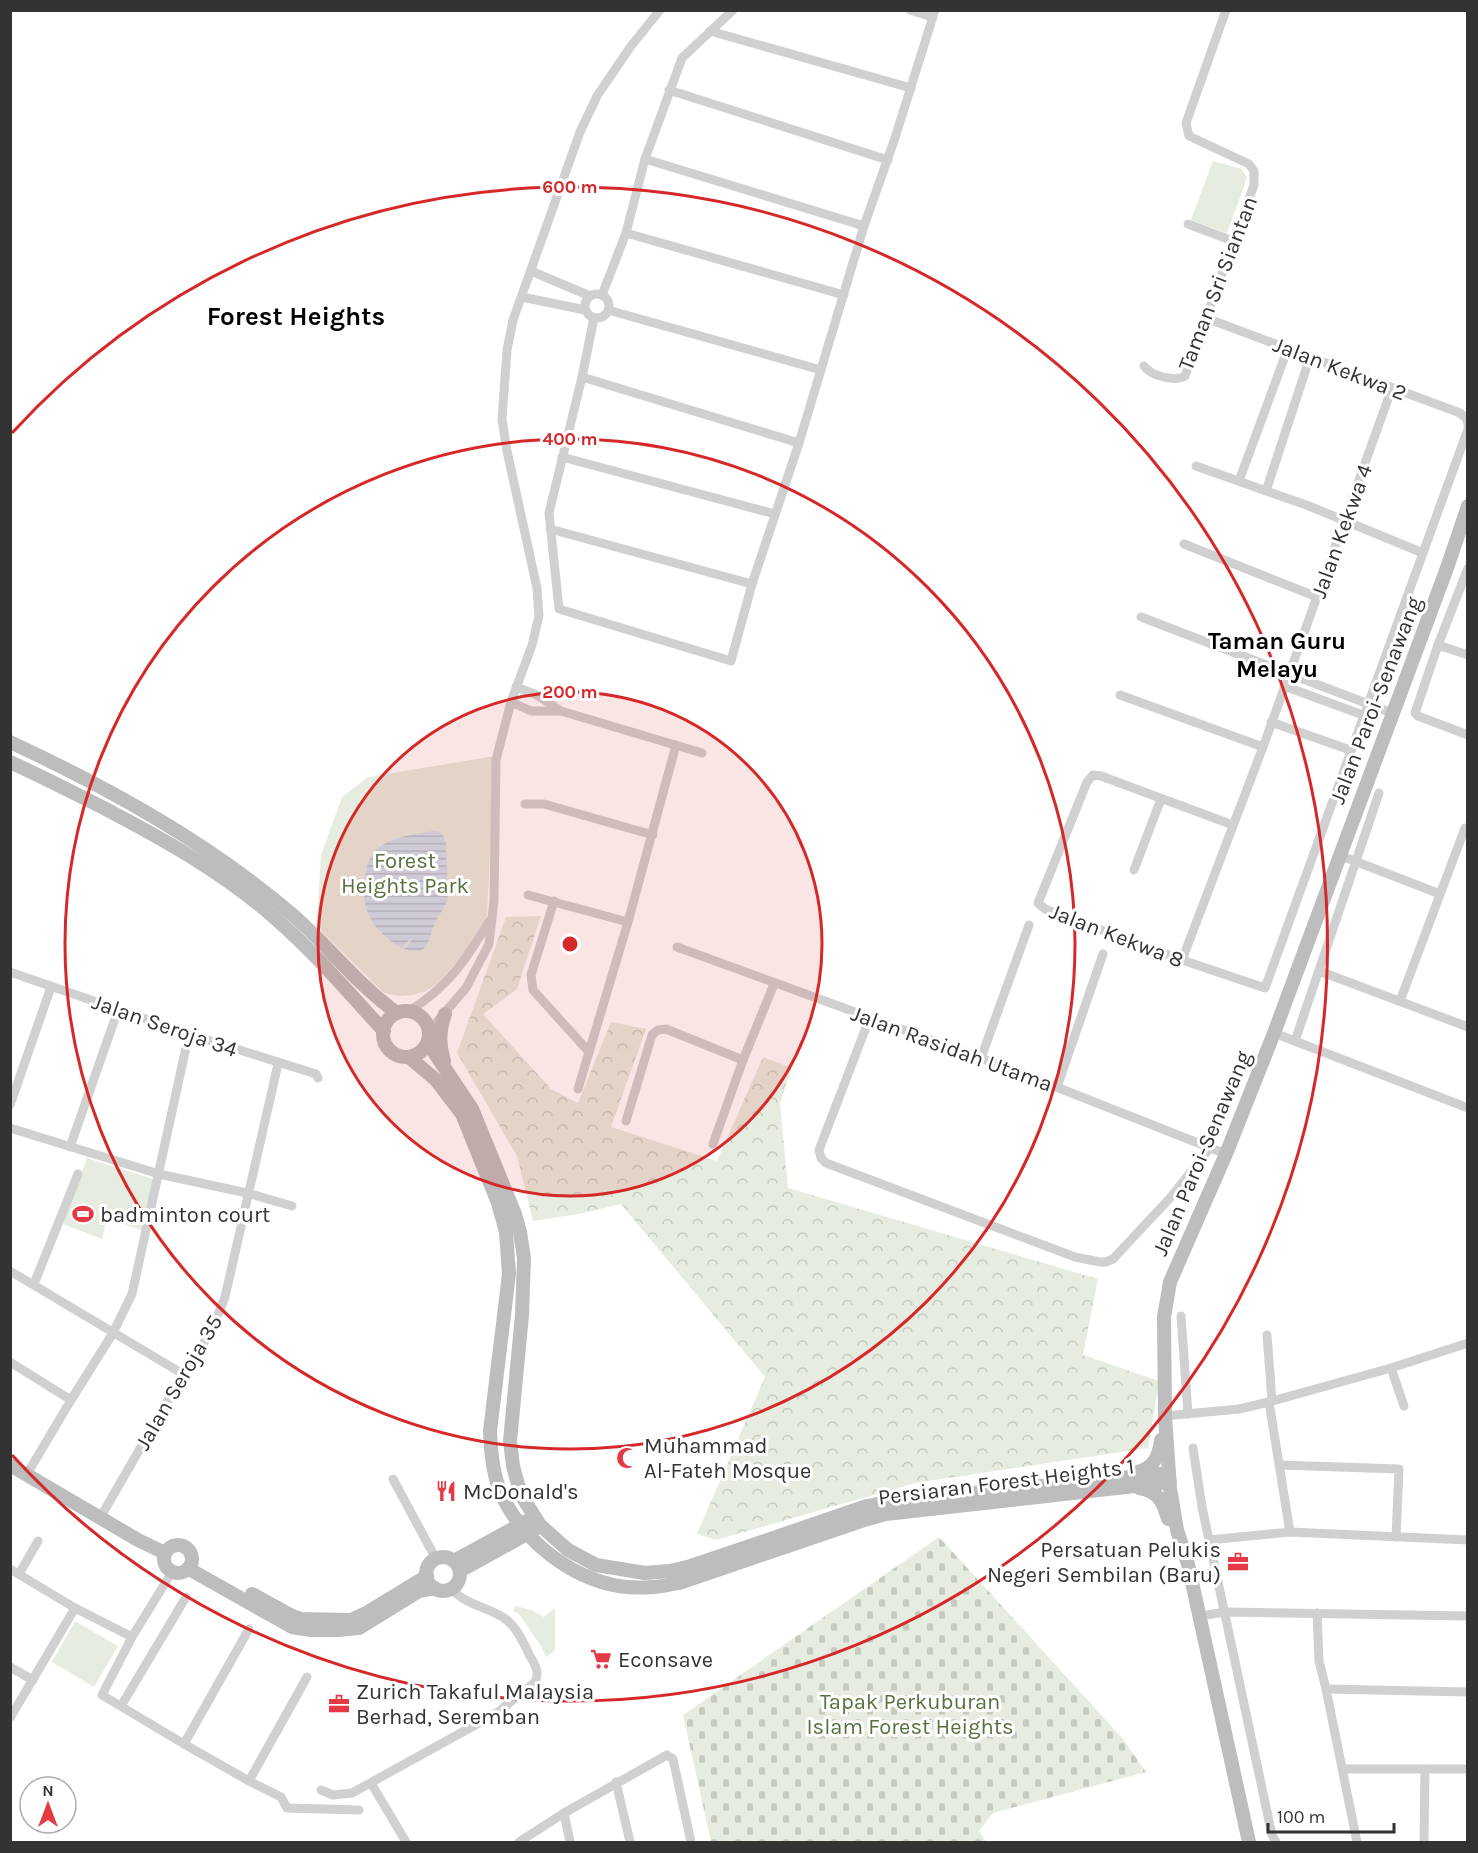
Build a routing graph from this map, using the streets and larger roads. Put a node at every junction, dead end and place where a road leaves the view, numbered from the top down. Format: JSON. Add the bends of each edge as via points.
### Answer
{"nodes":[{"id":1,"x":660,"y":10,"type":"edge"},
{"id":2,"x":733,"y":10,"type":"edge"},
{"id":3,"x":910,"y":10,"type":"edge"},
{"id":4,"x":1226,"y":10,"type":"edge"},
{"id":5,"x":934,"y":14,"type":"edge"},
{"id":6,"x":710,"y":31,"type":"junction"},
{"id":7,"x":911,"y":88,"type":"junction"},
{"id":8,"x":669,"y":90,"type":"junction"},
{"id":9,"x":645,"y":159,"type":"junction"},
{"id":10,"x":888,"y":160,"type":"junction"},
{"id":11,"x":1188,"y":224,"type":"dead end"},
{"id":12,"x":864,"y":226,"type":"junction"},
{"id":13,"x":626,"y":233,"type":"junction"},
{"id":14,"x":1233,"y":241,"type":"junction"},
{"id":15,"x":531,"y":271,"type":"junction"},
{"id":16,"x":602,"y":295,"type":"junction"},
{"id":17,"x":844,"y":295,"type":"junction"},
{"id":18,"x":590,"y":296,"type":"junction"},
{"id":19,"x":522,"y":297,"type":"junction"},
{"id":20,"x":585,"y":310,"type":"junction"},
{"id":21,"x":608,"y":310,"type":"junction"},
{"id":22,"x":594,"y":318,"type":"junction"},
{"id":23,"x":1206,"y":318,"type":"junction"},
{"id":24,"x":1288,"y":348,"type":"junction"},
{"id":25,"x":1310,"y":357,"type":"junction"},
{"id":26,"x":1144,"y":366,"type":"dead end"},
{"id":27,"x":821,"y":370,"type":"junction"},
{"id":28,"x":582,"y":377,"type":"junction"},
{"id":29,"x":1392,"y":388,"type":"junction"},
{"id":30,"x":1467,"y":427,"type":"edge"},
{"id":31,"x":799,"y":443,"type":"junction"},
{"id":32,"x":562,"y":457,"type":"junction"},
{"id":33,"x":1196,"y":466,"type":"dead end"},
{"id":34,"x":1239,"y":481,"type":"junction"},
{"id":35,"x":1266,"y":490,"type":"junction"},
{"id":36,"x":1467,"y":506,"type":"edge"},
{"id":37,"x":775,"y":514,"type":"junction"},
{"id":38,"x":1344,"y":521,"type":"junction"},
{"id":39,"x":550,"y":529,"type":"junction"},
{"id":40,"x":1184,"y":544,"type":"dead end"},
{"id":41,"x":1423,"y":553,"type":"junction"},
{"id":42,"x":1447,"y":568,"type":"junction"},
{"id":43,"x":1467,"y":572,"type":"edge"},
{"id":44,"x":752,"y":584,"type":"junction"},
{"id":45,"x":1317,"y":597,"type":"junction"},
{"id":46,"x":1141,"y":617,"type":"dead end"},
{"id":47,"x":1438,"y":645,"type":"junction"},
{"id":48,"x":1467,"y":655,"type":"edge"},
{"id":49,"x":1288,"y":674,"type":"junction"},
{"id":50,"x":1284,"y":686,"type":"junction"},
{"id":51,"x":516,"y":687,"type":"junction"},
{"id":52,"x":1120,"y":695,"type":"dead end"},
{"id":53,"x":511,"y":702,"type":"junction"},
{"id":54,"x":1367,"y":703,"type":"junction"},
{"id":55,"x":561,"y":711,"type":"junction"},
{"id":56,"x":1392,"y":713,"type":"junction"},
{"id":57,"x":1363,"y":715,"type":"junction"},
{"id":58,"x":1271,"y":722,"type":"junction"},
{"id":59,"x":1467,"y":735,"type":"edge"},
{"id":60,"x":10,"y":742,"type":"edge"},
{"id":61,"x":676,"y":745,"type":"junction"},
{"id":62,"x":1263,"y":747,"type":"junction"},
{"id":63,"x":1350,"y":750,"type":"junction"},
{"id":64,"x":702,"y":753,"type":"dead end"},
{"id":65,"x":10,"y":762,"type":"edge"},
{"id":66,"x":1379,"y":793,"type":"dead end"},
{"id":67,"x":1161,"y":799,"type":"junction"},
{"id":68,"x":525,"y":804,"type":"dead end"},
{"id":69,"x":1233,"y":825,"type":"junction"},
{"id":70,"x":1466,"y":828,"type":"edge"},
{"id":71,"x":653,"y":835,"type":"junction"},
{"id":72,"x":1339,"y":855,"type":"junction"},
{"id":73,"x":1356,"y":862,"type":"junction"},
{"id":74,"x":1134,"y":870,"type":"dead end"},
{"id":75,"x":1440,"y":894,"type":"junction"},
{"id":76,"x":528,"y":895,"type":"dead end"},
{"id":77,"x":554,"y":901,"type":"junction"},
{"id":78,"x":492,"y":916,"type":"junction"},
{"id":79,"x":628,"y":922,"type":"junction"},
{"id":80,"x":1029,"y":925,"type":"dead end"},
{"id":81,"x":677,"y":948,"type":"dead end"},
{"id":82,"x":1103,"y":954,"type":"dead end"},
{"id":83,"x":1182,"y":960,"type":"junction"},
{"id":84,"x":1319,"y":971,"type":"junction"},
{"id":85,"x":10,"y":972,"type":"edge"},
{"id":86,"x":774,"y":984,"type":"junction"},
{"id":87,"x":51,"y":987,"type":"junction"},
{"id":88,"x":1265,"y":988,"type":"joint"},
{"id":89,"x":1400,"y":1001,"type":"junction"},
{"id":90,"x":118,"y":1010,"type":"junction"},
{"id":91,"x":403,"y":1012,"type":"junction"},
{"id":92,"x":445,"y":1014,"type":"junction"},
{"id":93,"x":870,"y":1017,"type":"junction"},
{"id":94,"x":1467,"y":1027,"type":"edge"},
{"id":95,"x":384,"y":1030,"type":"junction"},
{"id":96,"x":1274,"y":1033,"type":"junction"},
{"id":97,"x":189,"y":1034,"type":"junction"},
{"id":98,"x":428,"y":1037,"type":"junction"},
{"id":99,"x":1295,"y":1041,"type":"junction"},
{"id":100,"x":589,"y":1052,"type":"junction"},
{"id":101,"x":409,"y":1057,"type":"junction"},
{"id":102,"x":981,"y":1058,"type":"junction"},
{"id":103,"x":743,"y":1060,"type":"junction"},
{"id":104,"x":278,"y":1064,"type":"junction"},
{"id":105,"x":318,"y":1078,"type":"dead end"},
{"id":106,"x":451,"y":1079,"type":"junction"},
{"id":107,"x":1057,"y":1087,"type":"junction"},
{"id":108,"x":578,"y":1089,"type":"dead end"},
{"id":109,"x":10,"y":1105,"type":"edge"},
{"id":110,"x":1467,"y":1108,"type":"edge"},
{"id":111,"x":626,"y":1121,"type":"dead end"},
{"id":112,"x":10,"y":1128,"type":"edge"},
{"id":113,"x":713,"y":1144,"type":"dead end"},
{"id":114,"x":70,"y":1147,"type":"junction"},
{"id":115,"x":1210,"y":1148,"type":"junction"},
{"id":116,"x":1226,"y":1154,"type":"junction"},
{"id":117,"x":78,"y":1174,"type":"dead end"},
{"id":118,"x":159,"y":1174,"type":"junction"},
{"id":119,"x":247,"y":1193,"type":"junction"},
{"id":120,"x":292,"y":1206,"type":"dead end"},
{"id":121,"x":10,"y":1270,"type":"edge"},
{"id":122,"x":34,"y":1284,"type":"junction"},
{"id":123,"x":1181,"y":1316,"type":"dead end"},
{"id":124,"x":113,"y":1333,"type":"junction"},
{"id":125,"x":1267,"y":1335,"type":"dead end"},
{"id":126,"x":1467,"y":1344,"type":"edge"},
{"id":127,"x":10,"y":1362,"type":"edge"},
{"id":128,"x":1391,"y":1368,"type":"junction"},
{"id":129,"x":183,"y":1374,"type":"junction"},
{"id":130,"x":71,"y":1400,"type":"junction"},
{"id":131,"x":1270,"y":1401,"type":"junction"},
{"id":132,"x":1404,"y":1406,"type":"dead end"},
{"id":133,"x":1164,"y":1410,"type":"junction"},
{"id":134,"x":1188,"y":1414,"type":"junction"},
{"id":135,"x":1193,"y":1448,"type":"dead end"},
{"id":136,"x":10,"y":1465,"type":"edge"},
{"id":137,"x":1279,"y":1465,"type":"junction"},
{"id":138,"x":27,"y":1474,"type":"junction"},
{"id":139,"x":1169,"y":1477,"type":"junction"},
{"id":140,"x":393,"y":1479,"type":"dead end"},
{"id":141,"x":1100,"y":1479,"type":"junction"},
{"id":142,"x":1124,"y":1487,"type":"junction"},
{"id":143,"x":100,"y":1518,"type":"junction"},
{"id":144,"x":537,"y":1521,"type":"junction"},
{"id":145,"x":524,"y":1529,"type":"junction"},
{"id":146,"x":1290,"y":1532,"type":"junction"},
{"id":147,"x":1396,"y":1537,"type":"junction"},
{"id":148,"x":1209,"y":1540,"type":"junction"},
{"id":149,"x":1467,"y":1540,"type":"edge"},
{"id":150,"x":38,"y":1541,"type":"dead end"},
{"id":151,"x":165,"y":1553,"type":"junction"},
{"id":152,"x":436,"y":1559,"type":"junction"},
{"id":153,"x":191,"y":1564,"type":"junction"},
{"id":154,"x":1188,"y":1564,"type":"junction"},
{"id":155,"x":457,"y":1566,"type":"junction"},
{"id":156,"x":15,"y":1571,"type":"edge"},
{"id":157,"x":172,"y":1572,"type":"junction"},
{"id":158,"x":427,"y":1576,"type":"junction"},
{"id":159,"x":435,"y":1588,"type":"junction"},
{"id":160,"x":452,"y":1589,"type":"junction"},
{"id":161,"x":186,"y":1597,"type":"dead end"},
{"id":162,"x":75,"y":1608,"type":"junction"},
{"id":163,"x":1226,"y":1612,"type":"junction"},
{"id":164,"x":1317,"y":1613,"type":"junction"},
{"id":165,"x":1199,"y":1616,"type":"junction"},
{"id":166,"x":1467,"y":1616,"type":"edge"},
{"id":167,"x":249,"y":1629,"type":"dead end"},
{"id":168,"x":132,"y":1637,"type":"junction"},
{"id":169,"x":10,"y":1667,"type":"edge"},
{"id":170,"x":307,"y":1677,"type":"dead end"},
{"id":171,"x":33,"y":1680,"type":"junction"},
{"id":172,"x":1326,"y":1689,"type":"junction"},
{"id":173,"x":1467,"y":1692,"type":"edge"},
{"id":174,"x":121,"y":1706,"type":"junction"},
{"id":175,"x":10,"y":1718,"type":"edge"},
{"id":176,"x":184,"y":1744,"type":"junction"},
{"id":177,"x":1343,"y":1768,"type":"junction"},
{"id":178,"x":1425,"y":1769,"type":"junction"},
{"id":179,"x":1467,"y":1769,"type":"edge"},
{"id":180,"x":249,"y":1781,"type":"junction"},
{"id":181,"x":616,"y":1782,"type":"junction"},
{"id":182,"x":371,"y":1783,"type":"junction"},
{"id":183,"x":321,"y":1790,"type":"dead end"},
{"id":184,"x":359,"y":1810,"type":"dead end"},
{"id":185,"x":564,"y":1813,"type":"junction"},
{"id":186,"x":406,"y":1842,"type":"edge"},
{"id":187,"x":519,"y":1842,"type":"edge"},
{"id":188,"x":570,"y":1842,"type":"edge"},
{"id":189,"x":630,"y":1842,"type":"edge"},
{"id":190,"x":691,"y":1842,"type":"edge"},
{"id":191,"x":1249,"y":1842,"type":"edge"},
{"id":192,"x":1276,"y":1842,"type":"edge"},
{"id":193,"x":1357,"y":1842,"type":"edge"},
{"id":194,"x":1424,"y":1842,"type":"edge"}],
"edges":[{"from":1,"to":15,"type":"street","via":[[597,96],[580,132]]},
{"from":2,"to":6,"type":"street"},
{"from":3,"to":5,"type":"street"},
{"from":4,"to":14,"type":"street","name":"Taman Sri Siantan","via":[[1186,129],[1189,136],[1249,164],[1254,171],[1254,186]]},
{"from":5,"to":7,"type":"street"},
{"from":6,"to":7,"type":"street"},
{"from":6,"to":8,"type":"street","via":[[682,58]]},
{"from":7,"to":10,"type":"street"},
{"from":8,"to":9,"type":"street"},
{"from":8,"to":10,"type":"street"},
{"from":9,"to":12,"type":"street"},
{"from":9,"to":13,"type":"street"},
{"from":10,"to":12,"type":"street"},
{"from":11,"to":14,"type":"street"},
{"from":12,"to":17,"type":"street"},
{"from":13,"to":16,"type":"street"},
{"from":13,"to":17,"type":"street"},
{"from":14,"to":23,"type":"street","name":"Taman Sri Siantan"},
{"from":15,"to":18,"type":"street"},
{"from":15,"to":19,"type":"street"},
{"from":16,"to":18,"type":"street"},
{"from":16,"to":21,"type":"street"},
{"from":17,"to":27,"type":"street"},
{"from":18,"to":20,"type":"street"},
{"from":19,"to":20,"type":"street"},
{"from":19,"to":51,"type":"street","via":[[507,350],[502,418],[537,588],[538,616]]},
{"from":20,"to":22,"type":"street"},
{"from":21,"to":22,"type":"street","via":[[601,318]]},
{"from":21,"to":27,"type":"street"},
{"from":22,"to":28,"type":"street"},
{"from":23,"to":24,"type":"street","name":"Jalan Kekwa 2"},
{"from":23,"to":26,"type":"street","name":"Taman Sri Siantan","via":[[1185,376],[1179,379]]},
{"from":24,"to":25,"type":"street","name":"Jalan Kekwa 2"},
{"from":24,"to":34,"type":"street"},
{"from":25,"to":29,"type":"street","name":"Jalan Kekwa 2"},
{"from":25,"to":35,"type":"street"},
{"from":27,"to":31,"type":"street"},
{"from":28,"to":31,"type":"street"},
{"from":28,"to":32,"type":"street"},
{"from":29,"to":30,"type":"street","name":"Jalan Kekwa 2","via":[[1460,413],[1467,419]]},
{"from":29,"to":38,"type":"street","name":"Jalan Kekwa 4"},
{"from":30,"to":41,"type":"street","name":"Jalan Kekwa 2"},
{"from":31,"to":37,"type":"street"},
{"from":32,"to":37,"type":"street"},
{"from":32,"to":39,"type":"street","via":[[549,513]]},
{"from":33,"to":34,"type":"street"},
{"from":34,"to":35,"type":"street"},
{"from":35,"to":38,"type":"street"},
{"from":36,"to":42,"type":"street","name":"Jalan Paroi-Senawang"},
{"from":37,"to":44,"type":"street"},
{"from":38,"to":41,"type":"street"},
{"from":38,"to":45,"type":"street","name":"Jalan Kekwa 4"},
{"from":39,"to":44,"type":"street"},
{"from":39,"to":44,"type":"street","via":[[559,609],[731,661]]},
{"from":40,"to":45,"type":"street"},
{"from":41,"to":54,"type":"street","name":"Jalan Kekwa 2"},
{"from":42,"to":43,"type":"street"},
{"from":42,"to":56,"type":"street","name":"Jalan Paroi-Senawang"},
{"from":43,"to":47,"type":"street"},
{"from":45,"to":49,"type":"street","name":"Jalan Kekwa 4"},
{"from":46,"to":49,"type":"street"},
{"from":47,"to":48,"type":"street"},
{"from":47,"to":59,"type":"street","via":[[1414,713]]},
{"from":49,"to":50,"type":"street","name":"Jalan Kekwa 4"},
{"from":49,"to":54,"type":"street"},
{"from":50,"to":57,"type":"street"},
{"from":50,"to":58,"type":"street","name":"Jalan Kekwa 4"},
{"from":51,"to":53,"type":"street"},
{"from":51,"to":55,"type":"street"},
{"from":52,"to":62,"type":"street"},
{"from":53,"to":55,"type":"street","via":[[531,711]]},
{"from":53,"to":78,"type":"street","via":[[496,760]]},
{"from":54,"to":56,"type":"street"},
{"from":54,"to":57,"type":"street","name":"Jalan Kekwa 2"},
{"from":55,"to":61,"type":"street"},
{"from":56,"to":72,"type":"street","name":"Jalan Paroi-Senawang"},
{"from":57,"to":63,"type":"street","name":"Jalan Kekwa 2"},
{"from":58,"to":62,"type":"street","name":"Jalan Kekwa 4"},
{"from":58,"to":63,"type":"street"},
{"from":60,"to":91,"type":"street","via":[[154,817],[209,852],[295,918],[379,1000]]},
{"from":61,"to":64,"type":"street"},
{"from":61,"to":71,"type":"street"},
{"from":62,"to":69,"type":"street","name":"Jalan Kekwa 4"},
{"from":63,"to":88,"type":"street","name":"Jalan Kekwa 2"},
{"from":65,"to":95,"type":"street","via":[[155,834],[231,884],[276,919]]},
{"from":66,"to":73,"type":"street"},
{"from":67,"to":69,"type":"street","name":"Jalan Kekwa 8"},
{"from":67,"to":74,"type":"street"},
{"from":67,"to":83,"type":"street","name":"Jalan Kekwa 8","via":[[1093,775],[1038,903],[1045,909]]},
{"from":68,"to":71,"type":"street","via":[[544,804]]},
{"from":69,"to":83,"type":"street","name":"Jalan Kekwa 4"},
{"from":70,"to":75,"type":"street"},
{"from":71,"to":79,"type":"street"},
{"from":72,"to":73,"type":"street"},
{"from":72,"to":96,"type":"street","name":"Jalan Paroi-Senawang"},
{"from":73,"to":75,"type":"street"},
{"from":73,"to":84,"type":"street"},
{"from":75,"to":89,"type":"street"},
{"from":76,"to":77,"type":"street"},
{"from":77,"to":79,"type":"street"},
{"from":77,"to":100,"type":"street","via":[[531,982],[533,990]]},
{"from":78,"to":91,"type":"street","via":[[451,977],[429,1000]]},
{"from":78,"to":92,"type":"street","via":[[489,944],[466,988]]},
{"from":79,"to":100,"type":"street"},
{"from":80,"to":102,"type":"street"},
{"from":81,"to":86,"type":"street","name":"Jalan Rasidah Utama"},
{"from":82,"to":107,"type":"street"},
{"from":83,"to":88,"type":"street","name":"Jalan Kekwa 8"},
{"from":84,"to":89,"type":"street"},
{"from":84,"to":99,"type":"street"},
{"from":85,"to":87,"type":"street","name":"Jalan Seroja 34"},
{"from":86,"to":93,"type":"street","name":"Jalan Rasidah Utama"},
{"from":86,"to":103,"type":"street"},
{"from":87,"to":90,"type":"street","name":"Jalan Seroja 34"},
{"from":87,"to":109,"type":"street"},
{"from":89,"to":94,"type":"street"},
{"from":90,"to":97,"type":"street","name":"Jalan Seroja 34"},
{"from":90,"to":114,"type":"street"},
{"from":91,"to":95,"type":"street","via":[[388,1020]]},
{"from":91,"to":98,"type":"street","via":[[415,1013],[424,1020]]},
{"from":92,"to":98,"type":"street"},
{"from":92,"to":106,"type":"street","via":[[439,1043]]},
{"from":93,"to":102,"type":"street","name":"Jalan Rasidah Utama"},
{"from":93,"to":115,"type":"street","via":[[819,1150],[825,1163],[1076,1257],[1106,1262],[1170,1198]]},
{"from":95,"to":101,"type":"street","via":[[385,1042],[392,1052]]},
{"from":96,"to":99,"type":"street"},
{"from":96,"to":116,"type":"street","name":"Jalan Paroi-Senawang"},
{"from":97,"to":104,"type":"street","name":"Jalan Seroja 34"},
{"from":97,"to":118,"type":"street"},
{"from":98,"to":101,"type":"street","via":[[420,1052]]},
{"from":98,"to":106,"type":"street","name":"Persiaran Forest Heights 1"},
{"from":99,"to":110,"type":"street"},
{"from":100,"to":108,"type":"street"},
{"from":101,"to":145,"type":"street","name":"Persiaran Forest Heights 1","via":[[436,1080],[462,1114],[506,1232],[509,1274],[492,1407],[491,1451],[503,1497]]},
{"from":102,"to":107,"type":"street","name":"Jalan Rasidah Utama"},
{"from":103,"to":111,"type":"street","via":[[666,1029],[658,1030],[652,1035]]},
{"from":103,"to":113,"type":"street"},
{"from":104,"to":105,"type":"street","name":"Jalan Seroja 34"},
{"from":104,"to":119,"type":"street","name":"Jalan Seroja 35"},
{"from":106,"to":144,"type":"street","name":"Persiaran Forest Heights 1","via":[[472,1108],[520,1232],[524,1258],[522,1315],[510,1441],[521,1495]]},
{"from":107,"to":115,"type":"street","name":"Jalan Rasidah Utama"},
{"from":112,"to":114,"type":"street"},
{"from":114,"to":118,"type":"street"},
{"from":115,"to":116,"type":"street","name":"Jalan Rasidah Utama"},
{"from":116,"to":133,"type":"street","name":"Jalan Paroi-Senawang","via":[[1176,1266],[1166,1298]]},
{"from":117,"to":122,"type":"street"},
{"from":118,"to":119,"type":"street"},
{"from":118,"to":124,"type":"street","via":[[132,1294]]},
{"from":119,"to":120,"type":"street"},
{"from":119,"to":129,"type":"street","name":"Jalan Seroja 35","via":[[225,1297],[211,1332]]},
{"from":121,"to":122,"type":"street"},
{"from":122,"to":124,"type":"street"},
{"from":123,"to":134,"type":"street"},
{"from":124,"to":129,"type":"street"},
{"from":124,"to":130,"type":"street"},
{"from":125,"to":131,"type":"street"},
{"from":126,"to":128,"type":"street"},
{"from":127,"to":130,"type":"street"},
{"from":128,"to":131,"type":"street"},
{"from":128,"to":132,"type":"street"},
{"from":129,"to":143,"type":"street","name":"Jalan Seroja 35"},
{"from":130,"to":138,"type":"street"},
{"from":131,"to":134,"type":"street","via":[[1239,1409]]},
{"from":131,"to":137,"type":"street"},
{"from":133,"to":134,"type":"street"},
{"from":133,"to":139,"type":"street","name":"Jalan Paroi-Senawang"},
{"from":133,"to":141,"type":"street","via":[[1158,1457],[1151,1466]]},
{"from":135,"to":148,"type":"street"},
{"from":136,"to":138,"type":"street"},
{"from":137,"to":146,"type":"street"},
{"from":137,"to":147,"type":"street","via":[[1399,1469]]},
{"from":138,"to":143,"type":"street"},
{"from":139,"to":141,"type":"street","name":"Persiaran Forest Heights 1"},
{"from":139,"to":142,"type":"street","name":"Persiaran Forest Heights 1"},
{"from":139,"to":154,"type":"street","name":"Jalan Paroi-Senawang","via":[[1177,1530]]},
{"from":140,"to":152,"type":"street"},
{"from":141,"to":144,"type":"street","name":"Persiaran Forest Heights 1","via":[[867,1506],[691,1566],[645,1573],[596,1565],[568,1550]]},
{"from":142,"to":145,"type":"street","name":"Persiaran Forest Heights 1","via":[[886,1514],[679,1583],[651,1588],[621,1586],[583,1575],[547,1554]]},
{"from":142,"to":154,"type":"street","via":[[1151,1491],[1163,1502],[1176,1546]]},
{"from":143,"to":151,"type":"street"},
{"from":144,"to":145,"type":"street"},
{"from":145,"to":155,"type":"street"},
{"from":146,"to":147,"type":"street"},
{"from":146,"to":148,"type":"street"},
{"from":147,"to":149,"type":"street"},
{"from":148,"to":163,"type":"street"},
{"from":150,"to":156,"type":"street"},
{"from":151,"to":153,"type":"street","via":[[171,1546],[184,1545],[191,1551]]},
{"from":151,"to":157,"type":"street","via":[[165,1566]]},
{"from":152,"to":155,"type":"street","via":[[446,1557]]},
{"from":152,"to":158,"type":"street"},
{"from":153,"to":157,"type":"street","via":[[181,1573]]},
{"from":153,"to":158,"type":"street","via":[[292,1616],[312,1620],[358,1617]]},
{"from":153,"to":159,"type":"street","via":[[292,1627],[311,1630],[359,1628],[419,1591]]},
{"from":154,"to":165,"type":"street","name":"Jalan Paroi-Senawang"},
{"from":155,"to":160,"type":"street","via":[[459,1581]]},
{"from":156,"to":162,"type":"street"},
{"from":157,"to":168,"type":"street"},
{"from":158,"to":159,"type":"street"},
{"from":159,"to":160,"type":"street"},
{"from":160,"to":182,"type":"street","via":[[513,1625],[537,1669],[537,1678],[497,1713]]},
{"from":161,"to":174,"type":"street"},
{"from":162,"to":168,"type":"street"},
{"from":162,"to":171,"type":"street"},
{"from":163,"to":164,"type":"street"},
{"from":163,"to":165,"type":"street"},
{"from":163,"to":192,"type":"street"},
{"from":164,"to":166,"type":"street"},
{"from":164,"to":172,"type":"street","via":[[1318,1661]]},
{"from":165,"to":191,"type":"street","name":"Jalan Paroi-Senawang"},
{"from":167,"to":176,"type":"street"},
{"from":168,"to":174,"type":"street","via":[[102,1695]]},
{"from":169,"to":171,"type":"street"},
{"from":170,"to":180,"type":"street"},
{"from":171,"to":175,"type":"street"},
{"from":172,"to":173,"type":"street"},
{"from":172,"to":177,"type":"street"},
{"from":174,"to":176,"type":"street"},
{"from":176,"to":180,"type":"street"},
{"from":177,"to":178,"type":"street"},
{"from":177,"to":193,"type":"street"},
{"from":178,"to":179,"type":"street"},
{"from":178,"to":194,"type":"street"},
{"from":180,"to":184,"type":"street","via":[[281,1797],[287,1808]]},
{"from":181,"to":185,"type":"street"},
{"from":181,"to":189,"type":"street"},
{"from":181,"to":190,"type":"street","via":[[664,1755],[671,1757]]},
{"from":182,"to":183,"type":"street","via":[[345,1795]]},
{"from":182,"to":186,"type":"street"},
{"from":185,"to":187,"type":"street"},
{"from":185,"to":188,"type":"street"}]}
